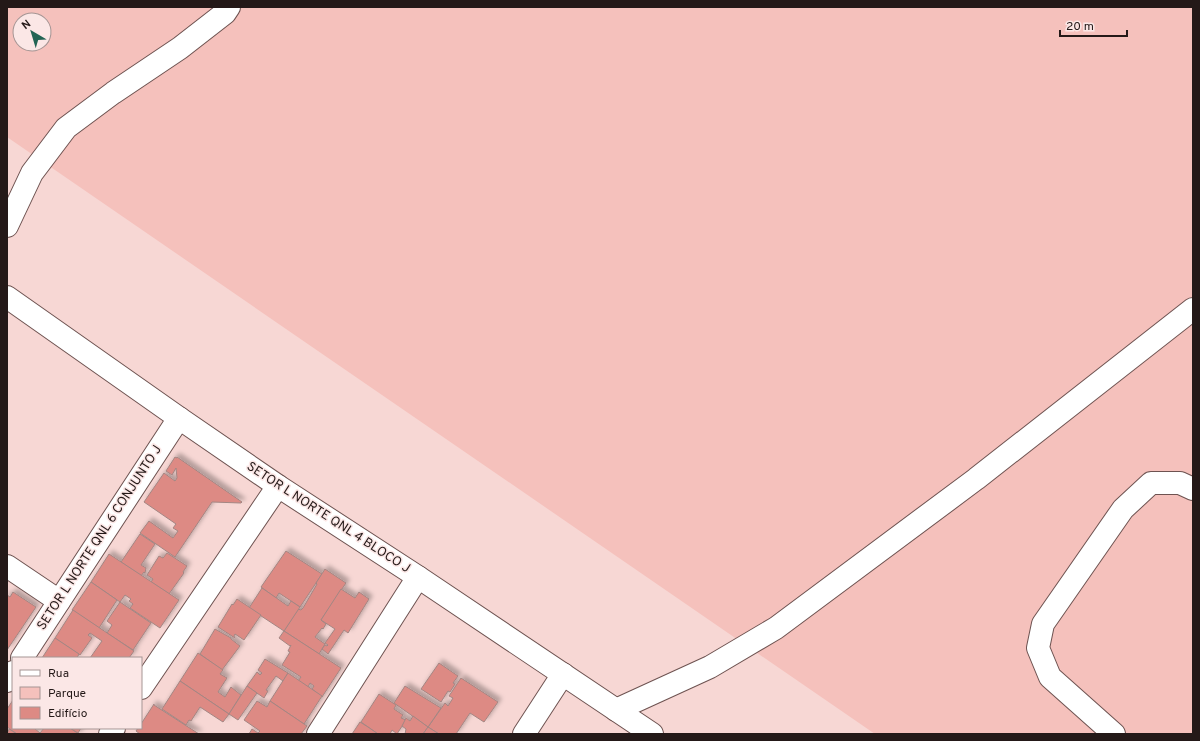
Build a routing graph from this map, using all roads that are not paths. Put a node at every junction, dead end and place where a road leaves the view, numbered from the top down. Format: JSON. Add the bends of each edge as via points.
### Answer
{"nodes":[{"id":1,"x":229,"y":7,"type":"edge"},
{"id":2,"x":7,"y":226,"type":"edge"},
{"id":3,"x":7,"y":297,"type":"edge"},
{"id":4,"x":1193,"y":309,"type":"edge"},
{"id":5,"x":179,"y":418,"type":"junction"},
{"id":6,"x":278,"y":486,"type":"junction"},
{"id":7,"x":1193,"y":489,"type":"edge"},
{"id":8,"x":7,"y":566,"type":"edge"},
{"id":9,"x":418,"y":577,"type":"junction"},
{"id":10,"x":59,"y":601,"type":"junction"},
{"id":11,"x":23,"y":657,"type":"edge"},
{"id":12,"x":563,"y":674,"type":"junction"},
{"id":13,"x":142,"y":687,"type":"edge"},
{"id":14,"x":616,"y":710,"type":"junction"},
{"id":15,"x":318,"y":734,"type":"edge"},
{"id":16,"x":524,"y":734,"type":"edge"},
{"id":17,"x":652,"y":734,"type":"edge"},
{"id":18,"x":1114,"y":734,"type":"edge"}],
"edges":[{"from":1,"to":2,"type":"street","via":[[225,13],[180,48],[112,93],[66,128],[32,173]]},
{"from":3,"to":5,"type":"street","name":"SETOR L NORTE QNL 4 BLOCO J"},
{"from":4,"to":14,"type":"street","via":[[976,478],[776,628],[710,667]]},
{"from":5,"to":6,"type":"street","name":"SETOR L NORTE QNL 4 BLOCO J"},
{"from":5,"to":10,"type":"street","name":"SETOR L NORTE QNL 6 CONJUNTO J"},
{"from":6,"to":9,"type":"street","name":"SETOR L NORTE QNL 4 BLOCO J"},
{"from":6,"to":13,"type":"street"},
{"from":7,"to":18,"type":"street","via":[[1180,483],[1151,483],[1145,488],[1123,509],[1044,624],[1038,648],[1050,677]]},
{"from":8,"to":10,"type":"street"},
{"from":9,"to":12,"type":"street","name":"SETOR L NORTE QNL 4 BLOCO J"},
{"from":9,"to":15,"type":"street"},
{"from":10,"to":11,"type":"street","name":"SETOR L NORTE QNL 6 CONJUNTO J"},
{"from":12,"to":14,"type":"street","name":"SETOR L NORTE QNL 4 BLOCO J"},
{"from":12,"to":16,"type":"street"},
{"from":14,"to":17,"type":"street","name":"SETOR L NORTE QNL 4 BLOCO J"}]}
